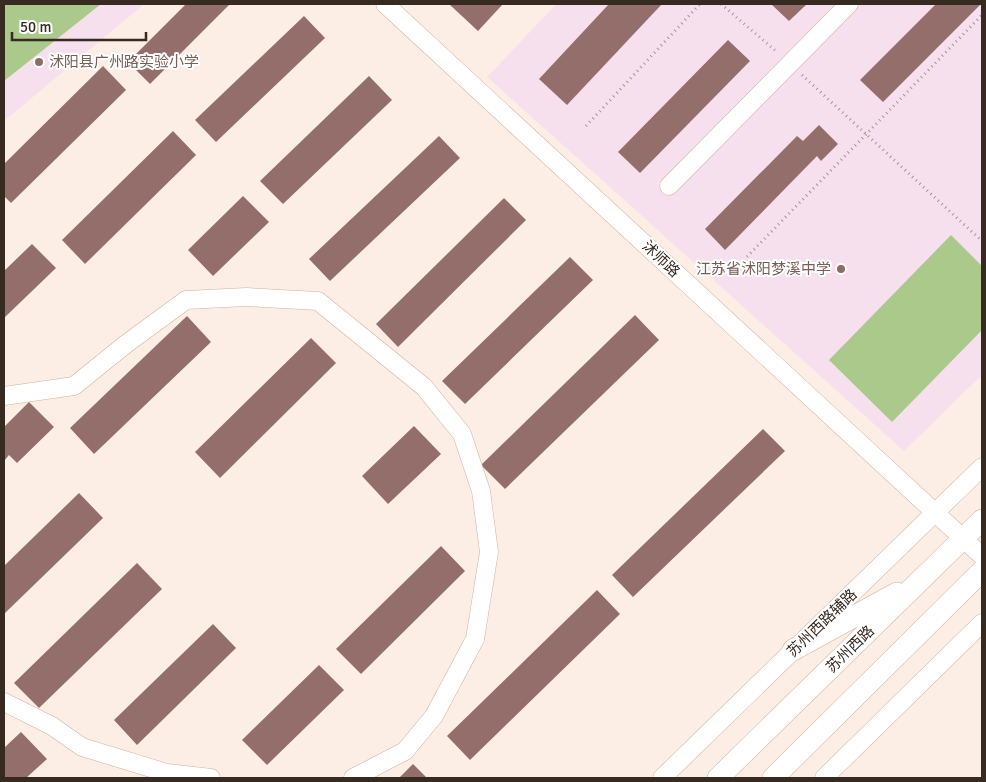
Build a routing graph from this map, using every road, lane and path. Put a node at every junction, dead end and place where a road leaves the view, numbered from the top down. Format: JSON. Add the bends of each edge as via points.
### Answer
{"nodes":[{"id":1,"x":384,"y":4,"type":"edge"},
{"id":2,"x":700,"y":4,"type":"edge"},
{"id":3,"x":721,"y":4,"type":"edge"},
{"id":4,"x":849,"y":4,"type":"edge"},
{"id":5,"x":982,"y":15,"type":"edge"},
{"id":6,"x":790,"y":63,"type":"junction"},
{"id":7,"x":586,"y":126,"type":"dead end"},
{"id":8,"x":865,"y":134,"type":"junction"},
{"id":9,"x":669,"y":186,"type":"dead end"},
{"id":10,"x":982,"y":241,"type":"edge"},
{"id":11,"x":740,"y":264,"type":"dead end"},
{"id":12,"x":4,"y":396,"type":"edge"},
{"id":13,"x":982,"y":467,"type":"edge"},
{"id":14,"x":936,"y":512,"type":"junction"},
{"id":15,"x":982,"y":520,"type":"edge"},
{"id":16,"x":963,"y":538,"type":"junction"},
{"id":17,"x":982,"y":556,"type":"edge"},
{"id":18,"x":982,"y":571,"type":"edge"},
{"id":19,"x":921,"y":579,"type":"junction"},
{"id":20,"x":982,"y":623,"type":"edge"},
{"id":21,"x":794,"y":650,"type":"junction"},
{"id":22,"x":4,"y":702,"type":"edge"},
{"id":23,"x":211,"y":778,"type":"edge"},
{"id":24,"x":353,"y":778,"type":"edge"},
{"id":25,"x":662,"y":778,"type":"edge"},
{"id":26,"x":718,"y":778,"type":"edge"},
{"id":27,"x":773,"y":778,"type":"edge"},
{"id":28,"x":824,"y":778,"type":"edge"}],
"edges":[{"from":1,"to":14,"type":"street","name":"沭师路"},
{"from":2,"to":7,"type":"path"},
{"from":3,"to":6,"type":"path"},
{"from":4,"to":6,"type":"street"},
{"from":5,"to":8,"type":"path"},
{"from":6,"to":8,"type":"path"},
{"from":6,"to":9,"type":"street"},
{"from":8,"to":10,"type":"path"},
{"from":8,"to":11,"type":"path"},
{"from":12,"to":24,"type":"street","via":[[74,386],[186,300],[246,297],[318,301],[424,386],[462,434],[481,491],[489,552],[475,639],[434,716],[406,751]]},
{"from":13,"to":14,"type":"street","name":"苏州西路辅路"},
{"from":14,"to":16,"type":"street","name":"沭师路"},
{"from":14,"to":21,"type":"street","name":"苏州西路辅路"},
{"from":15,"to":16,"type":"main road","name":"苏州西路"},
{"from":16,"to":17,"type":"street","name":"沭师路"},
{"from":16,"to":19,"type":"main road","name":"苏州西路"},
{"from":18,"to":27,"type":"main road"},
{"from":19,"to":21,"type":"main road"},
{"from":19,"to":26,"type":"main road","name":"苏州西路"},
{"from":20,"to":28,"type":"street"},
{"from":21,"to":25,"type":"street","name":"苏州西路辅路"},
{"from":22,"to":23,"type":"street","via":[[52,726],[82,747],[167,773]]}]}
